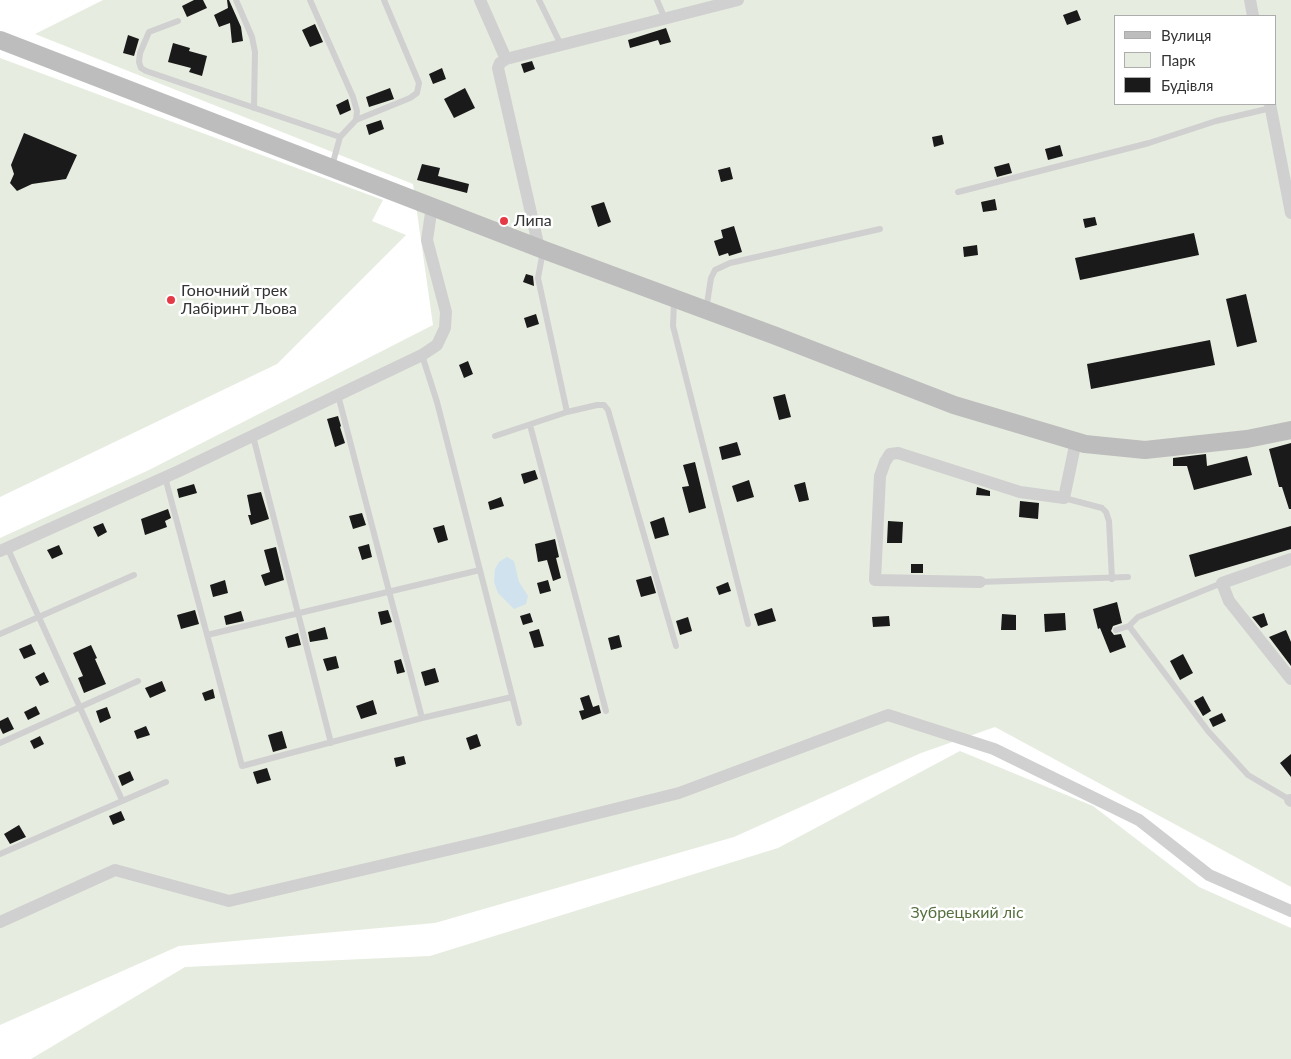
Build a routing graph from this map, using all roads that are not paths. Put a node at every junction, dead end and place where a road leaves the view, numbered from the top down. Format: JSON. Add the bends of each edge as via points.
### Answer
{"nodes":[{"id":1,"x":236,"y":0,"type":"edge"},
{"id":2,"x":310,"y":0,"type":"edge"},
{"id":3,"x":384,"y":0,"type":"edge"},
{"id":4,"x":480,"y":0,"type":"edge"},
{"id":5,"x":539,"y":0,"type":"edge"},
{"id":6,"x":657,"y":0,"type":"edge"},
{"id":7,"x":738,"y":0,"type":"edge"},
{"id":8,"x":1250,"y":0,"type":"edge"},
{"id":9,"x":1253,"y":15,"type":"edge"},
{"id":10,"x":665,"y":18,"type":"junction"},
{"id":11,"x":178,"y":21,"type":"dead end"},
{"id":12,"x":0,"y":40,"type":"edge"},
{"id":13,"x":561,"y":45,"type":"junction"},
{"id":14,"x":506,"y":59,"type":"junction"},
{"id":15,"x":1270,"y":106,"type":"edge"},
{"id":16,"x":254,"y":108,"type":"junction"},
{"id":17,"x":356,"y":120,"type":"junction"},
{"id":18,"x":340,"y":137,"type":"junction"},
{"id":19,"x":332,"y":168,"type":"junction"},
{"id":20,"x":958,"y":192,"type":"dead end"},
{"id":21,"x":432,"y":206,"type":"junction"},
{"id":22,"x":1291,"y":213,"type":"edge"},
{"id":23,"x":880,"y":229,"type":"dead end"},
{"id":24,"x":542,"y":249,"type":"junction"},
{"id":25,"x":674,"y":299,"type":"junction"},
{"id":26,"x":706,"y":311,"type":"junction"},
{"id":27,"x":422,"y":355,"type":"junction"},
{"id":28,"x":338,"y":395,"type":"junction"},
{"id":29,"x":567,"y":412,"type":"junction"},
{"id":30,"x":530,"y":425,"type":"junction"},
{"id":31,"x":1291,"y":430,"type":"edge"},
{"id":32,"x":253,"y":436,"type":"junction"},
{"id":33,"x":495,"y":436,"type":"dead end"},
{"id":34,"x":1076,"y":441,"type":"junction"},
{"id":35,"x":165,"y":477,"type":"junction"},
{"id":36,"x":1064,"y":498,"type":"junction"},
{"id":37,"x":4,"y":549,"type":"edge"},
{"id":38,"x":1291,"y":559,"type":"edge"},
{"id":39,"x":480,"y":570,"type":"junction"},
{"id":40,"x":134,"y":575,"type":"dead end"},
{"id":41,"x":1128,"y":577,"type":"dead end"},
{"id":42,"x":1112,"y":579,"type":"junction"},
{"id":43,"x":980,"y":582,"type":"joint"},
{"id":44,"x":1222,"y":583,"type":"junction"},
{"id":45,"x":389,"y":592,"type":"junction"},
{"id":46,"x":298,"y":613,"type":"junction"},
{"id":47,"x":39,"y":617,"type":"junction"},
{"id":48,"x":748,"y":624,"type":"dead end"},
{"id":49,"x":1129,"y":626,"type":"junction"},
{"id":50,"x":1116,"y":630,"type":"dead end"},
{"id":51,"x":0,"y":634,"type":"edge"},
{"id":52,"x":208,"y":635,"type":"junction"},
{"id":53,"x":676,"y":646,"type":"dead end"},
{"id":54,"x":1291,"y":679,"type":"edge"},
{"id":55,"x":138,"y":681,"type":"dead end"},
{"id":56,"x":512,"y":697,"type":"junction"},
{"id":57,"x":80,"y":708,"type":"junction"},
{"id":58,"x":606,"y":711,"type":"dead end"},
{"id":59,"x":422,"y":718,"type":"junction"},
{"id":60,"x":519,"y":723,"type":"dead end"},
{"id":61,"x":331,"y":742,"type":"junction"},
{"id":62,"x":0,"y":743,"type":"edge"},
{"id":63,"x":166,"y":782,"type":"dead end"},
{"id":64,"x":122,"y":800,"type":"junction"},
{"id":65,"x":1290,"y":800,"type":"edge"},
{"id":66,"x":0,"y":854,"type":"edge"},
{"id":67,"x":1291,"y":912,"type":"edge"},
{"id":68,"x":0,"y":922,"type":"edge"}],
"edges":[{"from":1,"to":16,"type":"lane","via":[[255,52]]},
{"from":2,"to":17,"type":"lane","via":[[353,97]]},
{"from":3,"to":17,"type":"lane","via":[[419,83],[417,93]]},
{"from":4,"to":14,"type":"street"},
{"from":5,"to":13,"type":"lane"},
{"from":6,"to":10,"type":"lane"},
{"from":7,"to":10,"type":"street"},
{"from":8,"to":9,"type":"street"},
{"from":10,"to":13,"type":"street"},
{"from":11,"to":16,"type":"lane","via":[[149,32],[140,53],[141,68]]},
{"from":12,"to":19,"type":"street"},
{"from":13,"to":14,"type":"street"},
{"from":14,"to":24,"type":"street","via":[[498,68]]},
{"from":15,"to":20,"type":"lane","via":[[1149,143]]},
{"from":15,"to":22,"type":"street"},
{"from":16,"to":18,"type":"lane"},
{"from":17,"to":18,"type":"lane"},
{"from":18,"to":19,"type":"lane"},
{"from":19,"to":21,"type":"street"},
{"from":21,"to":24,"type":"street"},
{"from":21,"to":27,"type":"street","via":[[427,240],[446,312],[445,328],[437,345]]},
{"from":23,"to":26,"type":"lane","via":[[730,263],[715,270]]},
{"from":24,"to":25,"type":"street"},
{"from":24,"to":29,"type":"lane","via":[[538,278]]},
{"from":25,"to":26,"type":"street"},
{"from":25,"to":48,"type":"lane","via":[[673,326],[687,388]]},
{"from":26,"to":34,"type":"street","via":[[954,405]]},
{"from":27,"to":28,"type":"street"},
{"from":27,"to":39,"type":"lane"},
{"from":28,"to":32,"type":"street"},
{"from":28,"to":45,"type":"lane"},
{"from":29,"to":30,"type":"lane"},
{"from":29,"to":53,"type":"lane","via":[[597,405],[604,405],[608,410]]},
{"from":30,"to":33,"type":"lane"},
{"from":30,"to":58,"type":"lane"},
{"from":31,"to":34,"type":"street","via":[[1248,440],[1146,450]]},
{"from":32,"to":35,"type":"street"},
{"from":32,"to":46,"type":"lane"},
{"from":34,"to":36,"type":"street"},
{"from":35,"to":37,"type":"street"},
{"from":35,"to":52,"type":"lane"},
{"from":36,"to":42,"type":"lane","via":[[1102,508],[1106,512]]},
{"from":36,"to":43,"type":"street","via":[[1020,492],[898,453],[890,454],[880,476],[875,580]]},
{"from":37,"to":47,"type":"lane"},
{"from":38,"to":44,"type":"street"},
{"from":39,"to":45,"type":"lane"},
{"from":39,"to":56,"type":"lane"},
{"from":40,"to":47,"type":"lane"},
{"from":41,"to":42,"type":"lane"},
{"from":42,"to":43,"type":"lane"},
{"from":44,"to":49,"type":"lane","via":[[1138,617]]},
{"from":44,"to":54,"type":"street","via":[[1229,601]]},
{"from":45,"to":46,"type":"lane"},
{"from":45,"to":59,"type":"lane"},
{"from":46,"to":52,"type":"lane"},
{"from":46,"to":61,"type":"lane"},
{"from":47,"to":51,"type":"lane"},
{"from":47,"to":57,"type":"lane"},
{"from":49,"to":50,"type":"lane"},
{"from":49,"to":65,"type":"lane","via":[[1208,731],[1248,775]]},
{"from":52,"to":61,"type":"lane","via":[[242,766]]},
{"from":55,"to":57,"type":"lane"},
{"from":56,"to":59,"type":"lane"},
{"from":56,"to":60,"type":"lane"},
{"from":57,"to":62,"type":"lane"},
{"from":57,"to":64,"type":"lane"},
{"from":59,"to":61,"type":"lane"},
{"from":63,"to":64,"type":"lane"},
{"from":64,"to":66,"type":"lane"},
{"from":67,"to":68,"type":"street","via":[[1209,876],[1139,820],[994,749],[888,715],[679,793],[490,840],[229,900],[115,870]]}]}
